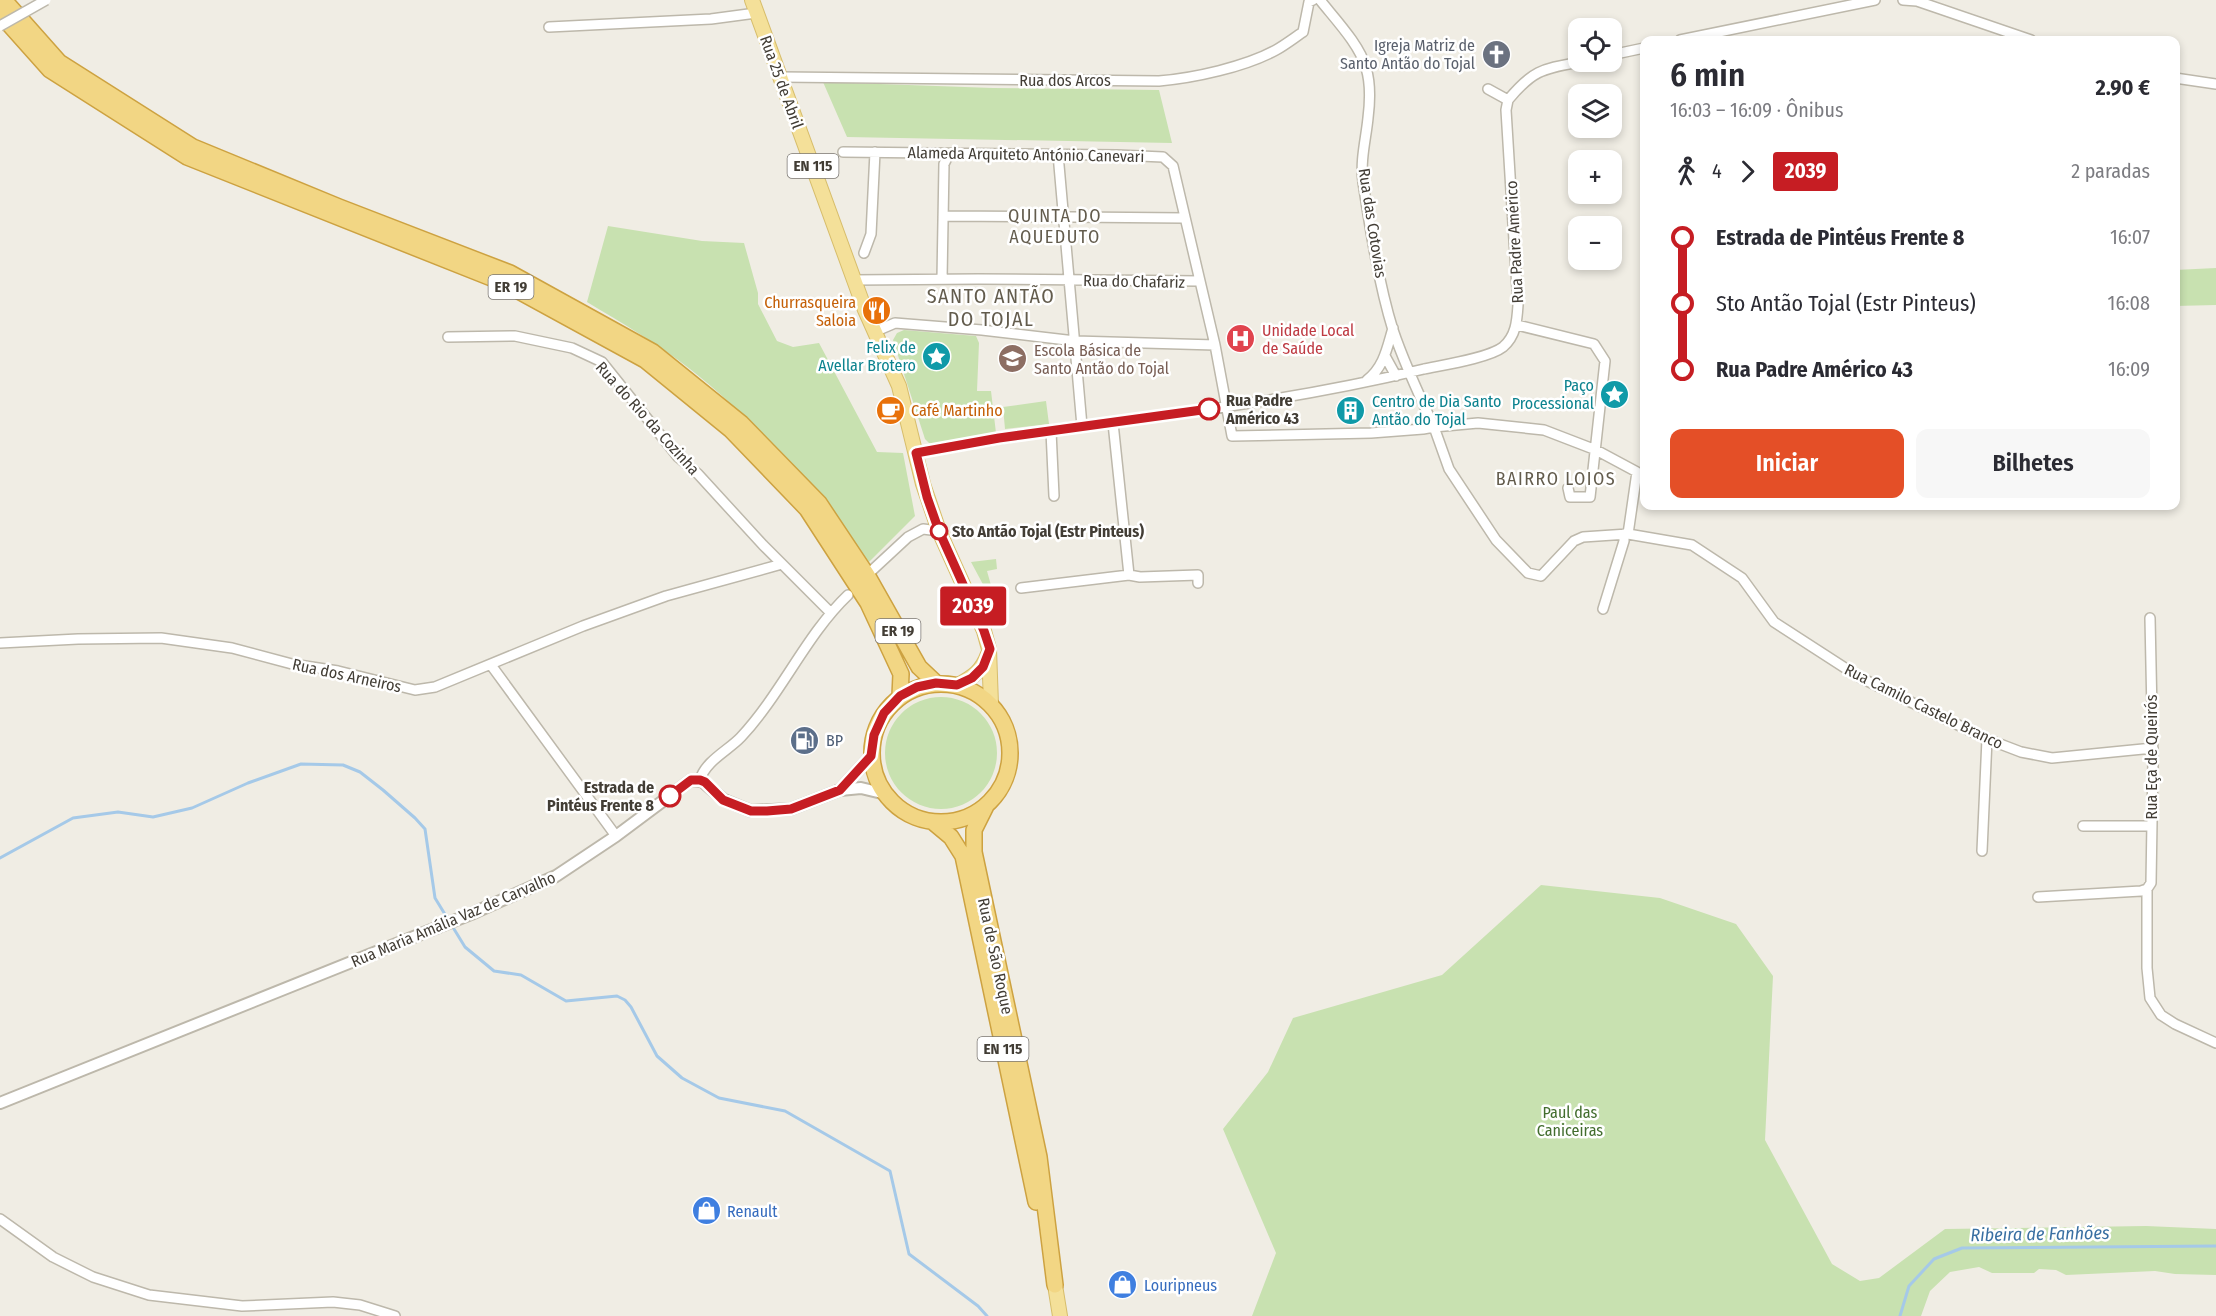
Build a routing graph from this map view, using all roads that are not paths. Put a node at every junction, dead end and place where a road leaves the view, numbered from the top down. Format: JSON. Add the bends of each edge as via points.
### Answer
{"nodes":[{"id":1,"x":4,"y":0,"type":"edge"},
{"id":2,"x":46,"y":0,"type":"edge"},
{"id":3,"x":1313,"y":0,"type":"edge"},
{"id":4,"x":1320,"y":0,"type":"edge"},
{"id":5,"x":1875,"y":0,"type":"edge"},
{"id":6,"x":1903,"y":0,"type":"edge"},
{"id":7,"x":754,"y":6,"type":"edge"},
{"id":8,"x":0,"y":14,"type":"edge"},
{"id":9,"x":0,"y":26,"type":"edge"},
{"id":10,"x":549,"y":27,"type":"dead end"},
{"id":11,"x":1700,"y":36,"type":"edge"},
{"id":12,"x":2019,"y":36,"type":"edge"},
{"id":13,"x":1640,"y":49,"type":"edge"},
{"id":14,"x":1622,"y":53,"type":"edge"},
{"id":15,"x":1568,"y":65,"type":"edge"},
{"id":16,"x":782,"y":77,"type":"junction"},
{"id":17,"x":2180,"y":79,"type":"edge"},
{"id":18,"x":2216,"y":84,"type":"edge"},
{"id":19,"x":1488,"y":89,"type":"dead end"},
{"id":20,"x":1508,"y":100,"type":"junction"},
{"id":21,"x":843,"y":152,"type":"dead end"},
{"id":22,"x":875,"y":152,"type":"junction"},
{"id":23,"x":953,"y":153,"type":"junction"},
{"id":24,"x":1058,"y":154,"type":"junction"},
{"id":25,"x":943,"y":216,"type":"junction"},
{"id":26,"x":1064,"y":218,"type":"junction"},
{"id":27,"x":1184,"y":218,"type":"junction"},
{"id":28,"x":864,"y":253,"type":"dead end"},
{"id":29,"x":942,"y":279,"type":"junction"},
{"id":30,"x":854,"y":280,"type":"junction"},
{"id":31,"x":1069,"y":280,"type":"junction"},
{"id":32,"x":1199,"y":281,"type":"junction"},
{"id":33,"x":1517,"y":325,"type":"junction"},
{"id":34,"x":1393,"y":328,"type":"junction"},
{"id":35,"x":874,"y":332,"type":"junction"},
{"id":36,"x":448,"y":337,"type":"dead end"},
{"id":37,"x":1075,"y":341,"type":"junction"},
{"id":38,"x":1215,"y":345,"type":"junction"},
{"id":39,"x":1385,"y":356,"type":"junction"},
{"id":40,"x":1409,"y":373,"type":"junction"},
{"id":41,"x":1396,"y":375,"type":"junction"},
{"id":42,"x":1365,"y":382,"type":"junction"},
{"id":43,"x":1228,"y":407,"type":"junction"},
{"id":44,"x":1113,"y":423,"type":"junction"},
{"id":45,"x":1082,"y":426,"type":"junction"},
{"id":46,"x":1434,"y":427,"type":"junction"},
{"id":47,"x":1051,"y":431,"type":"junction"},
{"id":48,"x":1596,"y":450,"type":"junction"},
{"id":49,"x":916,"y":453,"type":"junction"},
{"id":50,"x":1568,"y":488,"type":"dead end"},
{"id":51,"x":1054,"y":496,"type":"dead end"},
{"id":52,"x":1633,"y":500,"type":"junction"},
{"id":53,"x":1640,"y":500,"type":"edge"},
{"id":54,"x":939,"y":531,"type":"junction"},
{"id":55,"x":1626,"y":534,"type":"junction"},
{"id":56,"x":782,"y":564,"type":"junction"},
{"id":57,"x":867,"y":575,"type":"junction"},
{"id":58,"x":1129,"y":575,"type":"junction"},
{"id":59,"x":1541,"y":576,"type":"joint"},
{"id":60,"x":1198,"y":583,"type":"dead end"},
{"id":61,"x":1021,"y":588,"type":"dead end"},
{"id":62,"x":848,"y":595,"type":"dead end"},
{"id":63,"x":1603,"y":609,"type":"dead end"},
{"id":64,"x":830,"y":612,"type":"junction"},
{"id":65,"x":2150,"y":618,"type":"dead end"},
{"id":66,"x":1,"y":644,"type":"edge"},
{"id":67,"x":990,"y":649,"type":"junction"},
{"id":68,"x":491,"y":664,"type":"junction"},
{"id":69,"x":936,"y":683,"type":"junction"},
{"id":70,"x":957,"y":685,"type":"junction"},
{"id":71,"x":900,"y":696,"type":"junction"},
{"id":72,"x":992,"y":704,"type":"junction"},
{"id":73,"x":1987,"y":739,"type":"junction"},
{"id":74,"x":2153,"y":748,"type":"junction"},
{"id":75,"x":871,"y":756,"type":"junction"},
{"id":76,"x":700,"y":780,"type":"junction"},
{"id":77,"x":840,"y":790,"type":"junction"},
{"id":78,"x":886,"y":794,"type":"junction"},
{"id":79,"x":986,"y":806,"type":"junction"},
{"id":80,"x":933,"y":822,"type":"junction"},
{"id":81,"x":2083,"y":826,"type":"dead end"},
{"id":82,"x":2151,"y":826,"type":"junction"},
{"id":83,"x":616,"y":836,"type":"junction"},
{"id":84,"x":1982,"y":851,"type":"dead end"},
{"id":85,"x":2144,"y":890,"type":"junction"},
{"id":86,"x":2038,"y":897,"type":"dead end"},
{"id":87,"x":2216,"y":1043,"type":"edge"},
{"id":88,"x":0,"y":1103,"type":"edge"},
{"id":89,"x":0,"y":1219,"type":"edge"},
{"id":90,"x":1055,"y":1285,"type":"junction"},
{"id":91,"x":395,"y":1316,"type":"edge"},
{"id":92,"x":1060,"y":1316,"type":"edge"}],
"edges":[{"from":1,"to":57,"type":"highway","number":"ER 19","via":[[59,62],[194,147],[510,273],[653,351],[741,423],[819,503]]},
{"from":2,"to":9,"type":"street","bridge":true},
{"from":3,"to":16,"type":"street","name":"Rua dos Arcos","via":[[1309,2],[1303,32],[1275,51],[1182,79]]},
{"from":4,"to":34,"type":"street","name":"Rua das Cotovias","via":[[1366,67],[1370,92],[1362,178]]},
{"from":5,"to":11,"type":"street"},
{"from":6,"to":12,"type":"street","via":[[1917,1]]},
{"from":7,"to":10,"type":"street","via":[[711,19]]},
{"from":7,"to":16,"type":"main road","name":"Rua 25 de Abril","number":"EN 115"},
{"from":8,"to":71,"type":"highway","number":"ER 19","via":[[50,70],[187,157],[504,283],[645,360],[731,430],[807,509],[868,603],[901,674]]},
{"from":13,"to":14,"type":"street"},
{"from":15,"to":20,"type":"street","via":[[1538,72]]},
{"from":16,"to":30,"type":"main road","name":"Rua 25 de Abril","number":"EN 115"},
{"from":17,"to":18,"type":"street"},
{"from":19,"to":20,"type":"street"},
{"from":20,"to":33,"type":"street","name":"Rua Padre Américo"},
{"from":21,"to":22,"type":"street","name":"Alameda Arquiteto António Canevari"},
{"from":22,"to":23,"type":"street","name":"Alameda Arquiteto António Canevari"},
{"from":22,"to":28,"type":"street","via":[[871,234]]},
{"from":23,"to":24,"type":"street","name":"Alameda Arquiteto António Canevari"},
{"from":23,"to":25,"type":"street","via":[[944,164]]},
{"from":24,"to":26,"type":"street"},
{"from":24,"to":27,"type":"street","name":"Alameda Arquiteto António Canevari","via":[[1167,159],[1173,166]]},
{"from":25,"to":26,"type":"street"},
{"from":25,"to":29,"type":"street"},
{"from":26,"to":27,"type":"street"},
{"from":26,"to":31,"type":"street"},
{"from":27,"to":32,"type":"street","name":"Alameda Arquiteto António Canevari"},
{"from":29,"to":30,"type":"street","name":"Rua do Chafariz"},
{"from":29,"to":31,"type":"street","name":"Rua do Chafariz"},
{"from":30,"to":35,"type":"main road","name":"Rua 25 de Abril","number":"EN 115"},
{"from":31,"to":32,"type":"street","name":"Rua do Chafariz"},
{"from":31,"to":37,"type":"street"},
{"from":32,"to":38,"type":"street","name":"Alameda Arquiteto António Canevari"},
{"from":33,"to":40,"type":"street","name":"Rua Padre Américo","via":[[1502,347],[1489,354]]},
{"from":33,"to":48,"type":"street","via":[[1594,344],[1605,360]]},
{"from":34,"to":39,"type":"street","name":"Rua das Cotovias"},
{"from":34,"to":40,"type":"street","name":"Rua das Cotovias"},
{"from":35,"to":37,"type":"street","via":[[895,323]]},
{"from":35,"to":49,"type":"main road","number":"EN 115","via":[[899,386]]},
{"from":36,"to":56,"type":"street","name":"Rua do Rio da Cozinha","via":[[515,336],[572,348],[602,362],[678,457]]},
{"from":37,"to":38,"type":"street"},
{"from":37,"to":45,"type":"street"},
{"from":38,"to":43,"type":"street","name":"Alameda Arquiteto António Canevari"},
{"from":39,"to":41,"type":"street"},
{"from":39,"to":42,"type":"street","name":"Rua das Cotovias","via":[[1375,374]]},
{"from":40,"to":41,"type":"street","name":"Rua Padre Américo"},
{"from":40,"to":46,"type":"street","name":"Rua das Cotovias"},
{"from":41,"to":42,"type":"street","name":"Rua Padre Américo"},
{"from":42,"to":43,"type":"street","name":"Rua Padre Américo"},
{"from":43,"to":44,"type":"street","name":"Rua Padre Américo"},
{"from":43,"to":46,"type":"street","name":"Alameda Arquiteto António Canevari","via":[[1232,436],[1371,433]]},
{"from":44,"to":45,"type":"street","name":"Rua Padre Américo"},
{"from":44,"to":58,"type":"street"},
{"from":45,"to":47,"type":"street","name":"Rua Padre Américo"},
{"from":46,"to":48,"type":"street","via":[[1478,423],[1544,430]]},
{"from":46,"to":59,"type":"street","name":"Rua das Cotovias","via":[[1449,469],[1496,540],[1528,573]]},
{"from":47,"to":49,"type":"street","name":"Rua Padre Américo"},
{"from":47,"to":51,"type":"street"},
{"from":48,"to":50,"type":"street","via":[[1590,497],[1570,497]]},
{"from":48,"to":52,"type":"street","via":[[1637,472]]},
{"from":49,"to":54,"type":"main road","number":"EN 115"},
{"from":52,"to":53,"type":"street"},
{"from":52,"to":55,"type":"street"},
{"from":54,"to":57,"type":"street","via":[[923,529],[908,537]]},
{"from":54,"to":67,"type":"main road","number":"EN 115"},
{"from":55,"to":59,"type":"street","name":"Rua Camilo Castelo Branco","via":[[1574,541]]},
{"from":55,"to":63,"type":"street"},
{"from":55,"to":73,"type":"street","name":"Rua Camilo Castelo Branco","via":[[1692,545],[1742,578],[1774,622],[1859,677]]},
{"from":56,"to":64,"type":"street","name":"Rua do Rio da Cozinha"},
{"from":56,"to":68,"type":"street","name":"Rua dos Arneiros","via":[[666,596]]},
{"from":57,"to":69,"type":"highway","number":"ER 19","via":[[919,667]]},
{"from":58,"to":60,"type":"street","via":[[1198,575]]},
{"from":58,"to":61,"type":"street"},
{"from":62,"to":64,"type":"street","name":"Rua Maria Amália Vaz de Carvalho"},
{"from":64,"to":76,"type":"street","name":"Rua Maria Amália Vaz de Carvalho","via":[[782,686],[742,736],[703,771]]},
{"from":65,"to":74,"type":"street","name":"Rua Eça de Queirós"},
{"from":66,"to":68,"type":"street","name":"Rua dos Arneiros","via":[[161,638],[232,648],[415,690],[435,687]]},
{"from":67,"to":70,"type":"main road","via":[[983,667]]},
{"from":67,"to":72,"type":"main road","number":"EN 115"},
{"from":68,"to":83,"type":"street"},
{"from":69,"to":70,"type":"highway"},
{"from":69,"to":71,"type":"highway"},
{"from":70,"to":72,"type":"highway"},
{"from":71,"to":75,"type":"highway","via":[[884,713],[874,735]]},
{"from":72,"to":79,"type":"highway","via":[[1005,726],[1010,747],[1009,769]]},
{"from":73,"to":74,"type":"street","name":"Rua Camilo Castelo Branco","via":[[2052,758]]},
{"from":73,"to":84,"type":"street"},
{"from":74,"to":82,"type":"street","name":"Rua Eça de Queirós"},
{"from":75,"to":77,"type":"street"},
{"from":75,"to":78,"type":"highway","via":[[878,782]]},
{"from":76,"to":77,"type":"street","via":[[723,800],[751,811],[791,809]]},
{"from":76,"to":83,"type":"street","name":"Rua Maria Amália Vaz de Carvalho","via":[[686,783]]},
{"from":77,"to":78,"type":"street","via":[[861,788]]},
{"from":78,"to":80,"type":"highway","via":[[911,816]]},
{"from":79,"to":80,"type":"highway","via":[[952,822]]},
{"from":79,"to":90,"type":"highway","name":"Rua de São Roque","number":"EN 115","via":[[974,831],[974,852],[1039,1157]]},
{"from":80,"to":90,"type":"highway","name":"Rua de São Roque","number":"EN 115","via":[[951,837],[963,856]]},
{"from":81,"to":82,"type":"street"},
{"from":82,"to":85,"type":"street","name":"Rua Eça de Queirós","via":[[2151,883]]},
{"from":83,"to":88,"type":"street","name":"Rua Maria Amália Vaz de Carvalho","via":[[556,876],[471,914]]},
{"from":85,"to":86,"type":"street"},
{"from":85,"to":87,"type":"street","name":"Rua Eça de Queirós","via":[[2150,998],[2161,1015]]},
{"from":89,"to":91,"type":"street","via":[[53,1257],[93,1277],[149,1295],[242,1306],[333,1302],[360,1305]]},
{"from":90,"to":92,"type":"main road","name":"Rua de São Roque","number":"EN 115"}]}
